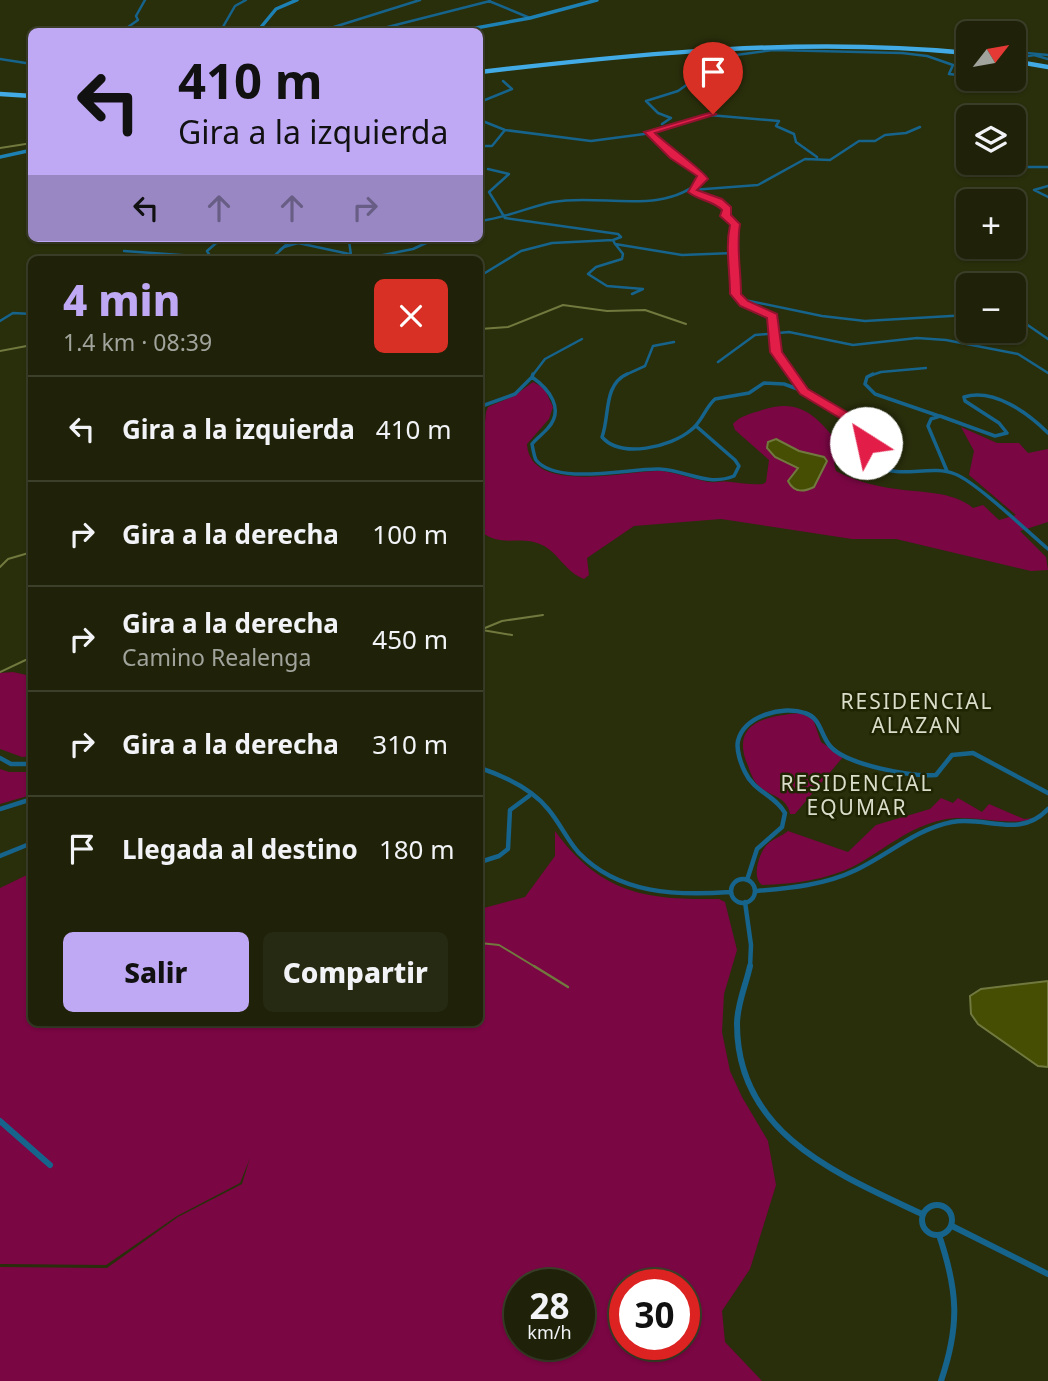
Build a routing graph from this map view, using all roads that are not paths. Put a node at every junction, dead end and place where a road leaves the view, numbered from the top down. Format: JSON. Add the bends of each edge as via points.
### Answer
{"nodes":[{"id":1,"x":145,"y":0,"type":"edge"},
{"id":2,"x":246,"y":0,"type":"edge"},
{"id":3,"x":297,"y":0,"type":"edge"},
{"id":4,"x":420,"y":0,"type":"edge"},
{"id":5,"x":597,"y":0,"type":"edge"},
{"id":6,"x":489,"y":1,"type":"edge"},
{"id":7,"x":530,"y":18,"type":"junction"},
{"id":8,"x":129,"y":28,"type":"edge"},
{"id":9,"x":222,"y":28,"type":"edge"},
{"id":10,"x":260,"y":28,"type":"edge"},
{"id":11,"x":331,"y":28,"type":"edge"},
{"id":12,"x":384,"y":28,"type":"edge"},
{"id":13,"x":476,"y":28,"type":"edge"},
{"id":14,"x":956,"y":51,"type":"edge"},
{"id":15,"x":956,"y":51,"type":"edge"},
{"id":16,"x":729,"y":56,"type":"dead end"},
{"id":17,"x":1026,"y":56,"type":"edge"},
{"id":18,"x":1048,"y":57,"type":"edge"},
{"id":19,"x":1026,"y":58,"type":"edge"},
{"id":20,"x":0,"y":59,"type":"edge"},
{"id":21,"x":1026,"y":61,"type":"edge"},
{"id":22,"x":28,"y":63,"type":"edge"},
{"id":23,"x":1048,"y":66,"type":"edge"},
{"id":24,"x":483,"y":70,"type":"edge"},
{"id":25,"x":483,"y":70,"type":"edge"},
{"id":26,"x":711,"y":74,"type":"dead end"},
{"id":27,"x":956,"y":75,"type":"edge"},
{"id":28,"x":503,"y":81,"type":"dead end"},
{"id":29,"x":0,"y":96,"type":"edge"},
{"id":30,"x":28,"y":98,"type":"edge"},
{"id":31,"x":483,"y":101,"type":"edge"},
{"id":32,"x":483,"y":121,"type":"edge"},
{"id":33,"x":920,"y":127,"type":"dead end"},
{"id":34,"x":505,"y":130,"type":"junction"},
{"id":35,"x":650,"y":131,"type":"junction"},
{"id":36,"x":483,"y":146,"type":"edge"},
{"id":37,"x":28,"y":151,"type":"edge"},
{"id":38,"x":0,"y":157,"type":"edge"},
{"id":39,"x":817,"y":158,"type":"junction"},
{"id":40,"x":1026,"y":167,"type":"edge"},
{"id":41,"x":1048,"y":167,"type":"edge"},
{"id":42,"x":488,"y":169,"type":"dead end"},
{"id":43,"x":1048,"y":186,"type":"edge"},
{"id":44,"x":691,"y":190,"type":"junction"},
{"id":45,"x":1048,"y":197,"type":"edge"},
{"id":46,"x":505,"y":218,"type":"junction"},
{"id":47,"x":483,"y":221,"type":"edge"},
{"id":48,"x":217,"y":242,"type":"edge"},
{"id":49,"x":288,"y":242,"type":"edge"},
{"id":50,"x":349,"y":242,"type":"edge"},
{"id":51,"x":428,"y":242,"type":"edge"},
{"id":52,"x":614,"y":242,"type":"junction"},
{"id":53,"x":280,"y":250,"type":"junction"},
{"id":54,"x":124,"y":251,"type":"dead end"},
{"id":55,"x":734,"y":253,"type":"junction"},
{"id":56,"x":349,"y":254,"type":"junction"},
{"id":57,"x":185,"y":256,"type":"edge"},
{"id":58,"x":210,"y":256,"type":"edge"},
{"id":59,"x":274,"y":256,"type":"edge"},
{"id":60,"x":346,"y":256,"type":"edge"},
{"id":61,"x":358,"y":256,"type":"edge"},
{"id":62,"x":378,"y":256,"type":"edge"},
{"id":63,"x":483,"y":274,"type":"edge"},
{"id":64,"x":632,"y":294,"type":"dead end"},
{"id":65,"x":739,"y":298,"type":"junction"},
{"id":66,"x":28,"y":314,"type":"edge"},
{"id":67,"x":956,"y":316,"type":"edge"},
{"id":68,"x":0,"y":321,"type":"edge"},
{"id":69,"x":1026,"y":324,"type":"edge"},
{"id":70,"x":772,"y":332,"type":"junction"},
{"id":71,"x":1048,"y":339,"type":"edge"},
{"id":72,"x":582,"y":340,"type":"dead end"},
{"id":73,"x":674,"y":342,"type":"dead end"},
{"id":74,"x":718,"y":362,"type":"dead end"},
{"id":75,"x":926,"y":368,"type":"dead end"},
{"id":76,"x":1048,"y":373,"type":"edge"},
{"id":77,"x":532,"y":377,"type":"junction"},
{"id":78,"x":804,"y":391,"type":"junction"},
{"id":79,"x":483,"y":406,"type":"edge"},
{"id":80,"x":940,"y":416,"type":"junction"},
{"id":81,"x":696,"y":426,"type":"junction"},
{"id":82,"x":1048,"y":433,"type":"edge"},
{"id":83,"x":947,"y":471,"type":"junction"},
{"id":84,"x":1048,"y":552,"type":"edge"},
{"id":85,"x":0,"y":758,"type":"edge"},
{"id":86,"x":28,"y":764,"type":"edge"},
{"id":87,"x":483,"y":770,"type":"edge"},
{"id":88,"x":1048,"y":793,"type":"edge"},
{"id":89,"x":530,"y":795,"type":"junction"},
{"id":90,"x":28,"y":800,"type":"edge"},
{"id":91,"x":0,"y":809,"type":"edge"},
{"id":92,"x":1048,"y":809,"type":"edge"},
{"id":93,"x":28,"y":845,"type":"edge"},
{"id":94,"x":0,"y":856,"type":"edge"},
{"id":95,"x":483,"y":861,"type":"edge"},
{"id":96,"x":747,"y":880,"type":"junction"},
{"id":97,"x":757,"y":891,"type":"junction"},
{"id":98,"x":730,"y":892,"type":"junction"},
{"id":99,"x":745,"y":902,"type":"junction"},
{"id":100,"x":0,"y":1121,"type":"edge"},
{"id":101,"x":50,"y":1166,"type":"dead end"},
{"id":102,"x":922,"y":1214,"type":"junction"},
{"id":103,"x":952,"y":1226,"type":"junction"},
{"id":104,"x":939,"y":1235,"type":"junction"},
{"id":105,"x":1048,"y":1274,"type":"edge"},
{"id":106,"x":941,"y":1381,"type":"edge"}],
"edges":[{"from":1,"to":8,"type":"street","via":[[135,16],[138,20]]},
{"from":2,"to":9,"type":"street","via":[[235,6]]},
{"from":3,"to":10,"type":"street","via":[[276,9]]},
{"from":4,"to":11,"type":"street"},
{"from":5,"to":7,"type":"street"},
{"from":6,"to":7,"type":"street"},
{"from":6,"to":12,"type":"street"},
{"from":7,"to":13,"type":"street"},
{"from":14,"to":24,"type":"highway","via":[[800,42]]},
{"from":15,"to":25,"type":"highway","via":[[869,41],[769,40]]},
{"from":16,"to":27,"type":"street","via":[[784,51],[915,53],[953,65],[949,74]]},
{"from":17,"to":18,"type":"street"},
{"from":18,"to":19,"type":"street"},
{"from":20,"to":22,"type":"street"},
{"from":21,"to":23,"type":"highway"},
{"from":26,"to":35,"type":"street","via":[[646,101],[671,118]]},
{"from":28,"to":31,"type":"street","via":[[512,89]]},
{"from":29,"to":30,"type":"highway"},
{"from":32,"to":34,"type":"street"},
{"from":33,"to":39,"type":"street","via":[[875,141],[859,141],[830,160]]},
{"from":34,"to":35,"type":"street","via":[[591,141]]},
{"from":34,"to":36,"type":"street","via":[[492,146]]},
{"from":35,"to":39,"type":"street","via":[[709,115],[775,120],[778,128],[794,134],[796,142]]},
{"from":35,"to":44,"type":"street","via":[[673,156],[701,174],[703,179]]},
{"from":37,"to":38,"type":"street"},
{"from":39,"to":44,"type":"street","via":[[796,163],[758,185]]},
{"from":40,"to":41,"type":"street"},
{"from":42,"to":46,"type":"street","via":[[509,174],[489,192]]},
{"from":43,"to":45,"type":"street","via":[[1034,190]]},
{"from":44,"to":46,"type":"street","via":[[661,200],[553,202]]},
{"from":44,"to":55,"type":"street","via":[[727,210],[725,216],[735,224]]},
{"from":46,"to":47,"type":"street"},
{"from":46,"to":52,"type":"street","via":[[621,235]]},
{"from":48,"to":58,"type":"street","via":[[209,248]]},
{"from":49,"to":53,"type":"street"},
{"from":50,"to":56,"type":"street","via":[[353,253]]},
{"from":51,"to":62,"type":"street"},
{"from":52,"to":55,"type":"street","via":[[682,255]]},
{"from":52,"to":63,"type":"street","via":[[552,243],[521,251]]},
{"from":52,"to":64,"type":"street","via":[[622,259],[588,274],[615,289],[643,289]]},
{"from":53,"to":56,"type":"street","via":[[298,243]]},
{"from":53,"to":59,"type":"street"},
{"from":54,"to":57,"type":"street"},
{"from":55,"to":65,"type":"street"},
{"from":56,"to":60,"type":"street"},
{"from":56,"to":61,"type":"street"},
{"from":65,"to":67,"type":"street","via":[[865,321]]},
{"from":65,"to":70,"type":"street","via":[[773,317]]},
{"from":66,"to":68,"type":"street","via":[[13,313]]},
{"from":69,"to":71,"type":"street"},
{"from":70,"to":74,"type":"street","via":[[755,335]]},
{"from":70,"to":76,"type":"street","via":[[853,345],[917,338],[946,340],[1018,354]]},
{"from":70,"to":78,"type":"street","via":[[776,352]]},
{"from":72,"to":77,"type":"street","via":[[539,364]]},
{"from":73,"to":81,"type":"street","via":[[653,346],[647,363],[613,385],[603,437],[616,447],[637,446],[673,440]]},
{"from":75,"to":80,"type":"street","via":[[874,373],[865,384],[875,394]]},
{"from":77,"to":79,"type":"street","via":[[515,394]]},
{"from":77,"to":81,"type":"street","via":[[550,391],[556,405],[551,423],[531,447],[537,460],[551,469],[611,475],[662,469],[709,481],[734,476],[737,462]]},
{"from":78,"to":81,"type":"street","via":[[764,383],[749,393],[715,399]]},
{"from":78,"to":83,"type":"street","via":[[858,425],[866,439],[866,457],[878,467]]},
{"from":80,"to":82,"type":"street","via":[[995,436],[1005,435],[1005,428],[965,401],[966,395],[975,393],[1027,412]]},
{"from":80,"to":83,"type":"street","via":[[928,424],[938,442],[940,464]]},
{"from":83,"to":84,"type":"street","via":[[963,477]]},
{"from":85,"to":86,"type":"street","via":[[11,764]]},
{"from":87,"to":89,"type":"street"},
{"from":88,"to":96,"type":"street","via":[[973,753],[952,755],[936,775],[917,777],[838,752],[809,714],[772,714],[746,725],[737,743],[751,783],[774,798],[785,813],[782,827],[757,849]]},
{"from":89,"to":95,"type":"street","via":[[510,810],[508,849]]},
{"from":89,"to":98,"type":"street","via":[[547,808],[580,854],[623,884],[656,892]]},
{"from":90,"to":91,"type":"street"},
{"from":92,"to":97,"type":"street","via":[[1028,827],[971,820],[937,825],[838,879],[815,886]]},
{"from":93,"to":94,"type":"street"},
{"from":96,"to":97,"type":"street"},
{"from":96,"to":98,"type":"street","via":[[734,882]]},
{"from":97,"to":99,"type":"street","via":[[753,900]]},
{"from":98,"to":99,"type":"street"},
{"from":99,"to":102,"type":"street","via":[[752,954],[737,1024],[738,1050],[760,1105],[787,1139],[811,1159]]},
{"from":100,"to":101,"type":"street"},
{"from":102,"to":103,"type":"street","via":[[927,1207],[940,1207],[951,1217]]},
{"from":102,"to":104,"type":"street","via":[[926,1227]]},
{"from":103,"to":104,"type":"street"},
{"from":103,"to":105,"type":"street"},
{"from":104,"to":106,"type":"street","via":[[955,1286],[958,1326]]}]}
